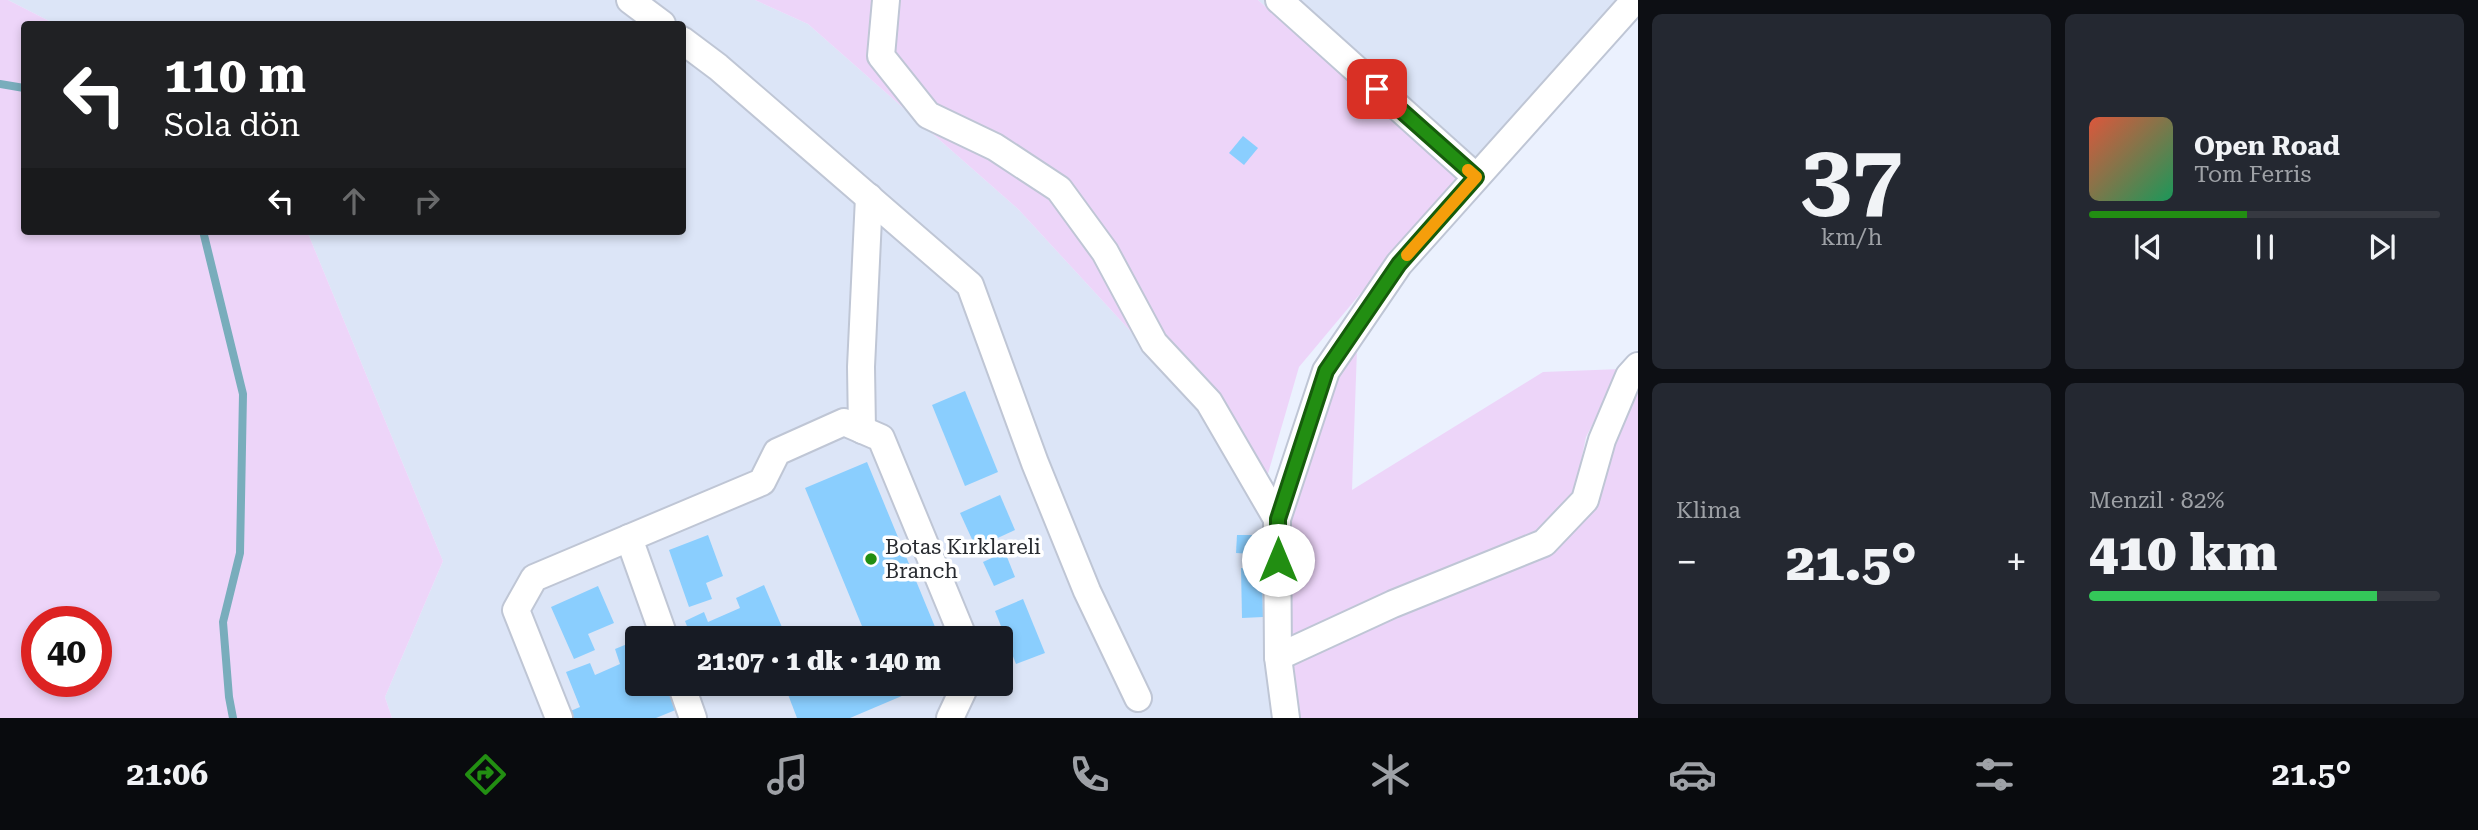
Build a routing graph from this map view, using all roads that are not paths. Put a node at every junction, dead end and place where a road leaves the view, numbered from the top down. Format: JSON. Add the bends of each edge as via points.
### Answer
{"nodes":[{"id":1,"x":630,"y":0,"type":"edge"},
{"id":2,"x":886,"y":0,"type":"edge"},
{"id":3,"x":1279,"y":0,"type":"edge"},
{"id":4,"x":1635,"y":0,"type":"edge"},
{"id":5,"x":658,"y":21,"type":"edge"},
{"id":6,"x":686,"y":43,"type":"edge"},
{"id":7,"x":1476,"y":177,"type":"junction"},
{"id":8,"x":869,"y":197,"type":"junction"},
{"id":9,"x":1638,"y":366,"type":"edge"},
{"id":10,"x":862,"y":430,"type":"junction"},
{"id":11,"x":1278,"y":519,"type":"junction"},
{"id":12,"x":629,"y":538,"type":"junction"},
{"id":13,"x":660,"y":626,"type":"edge"},
{"id":14,"x":959,"y":626,"type":"edge"},
{"id":15,"x":1278,"y":657,"type":"junction"},
{"id":16,"x":685,"y":696,"type":"edge"},
{"id":17,"x":960,"y":696,"type":"edge"},
{"id":18,"x":1138,"y":698,"type":"dead end"},
{"id":19,"x":559,"y":718,"type":"edge"},
{"id":20,"x":693,"y":718,"type":"edge"},
{"id":21,"x":950,"y":718,"type":"edge"},
{"id":22,"x":1286,"y":718,"type":"edge"}],
"edges":[{"from":1,"to":5,"type":"street"},
{"from":2,"to":11,"type":"street","via":[[881,56],[928,115],[995,147],[1059,189],[1105,252],[1154,343],[1209,402]]},
{"from":3,"to":7,"type":"street"},
{"from":4,"to":7,"type":"street"},
{"from":6,"to":8,"type":"street"},
{"from":7,"to":11,"type":"street","via":[[1399,264],[1326,371]]},
{"from":8,"to":10,"type":"street"},
{"from":8,"to":18,"type":"street","via":[[970,285],[1035,463]]},
{"from":9,"to":15,"type":"street","via":[[1629,376],[1602,440],[1585,500],[1544,543]]},
{"from":10,"to":12,"type":"street","via":[[844,422],[777,452],[762,482]]},
{"from":10,"to":14,"type":"street","via":[[881,438]]},
{"from":11,"to":15,"type":"street"},
{"from":12,"to":13,"type":"street"},
{"from":12,"to":19,"type":"street","via":[[534,578],[516,610]]},
{"from":15,"to":22,"type":"street"},
{"from":16,"to":20,"type":"street"},
{"from":17,"to":21,"type":"street"}]}
